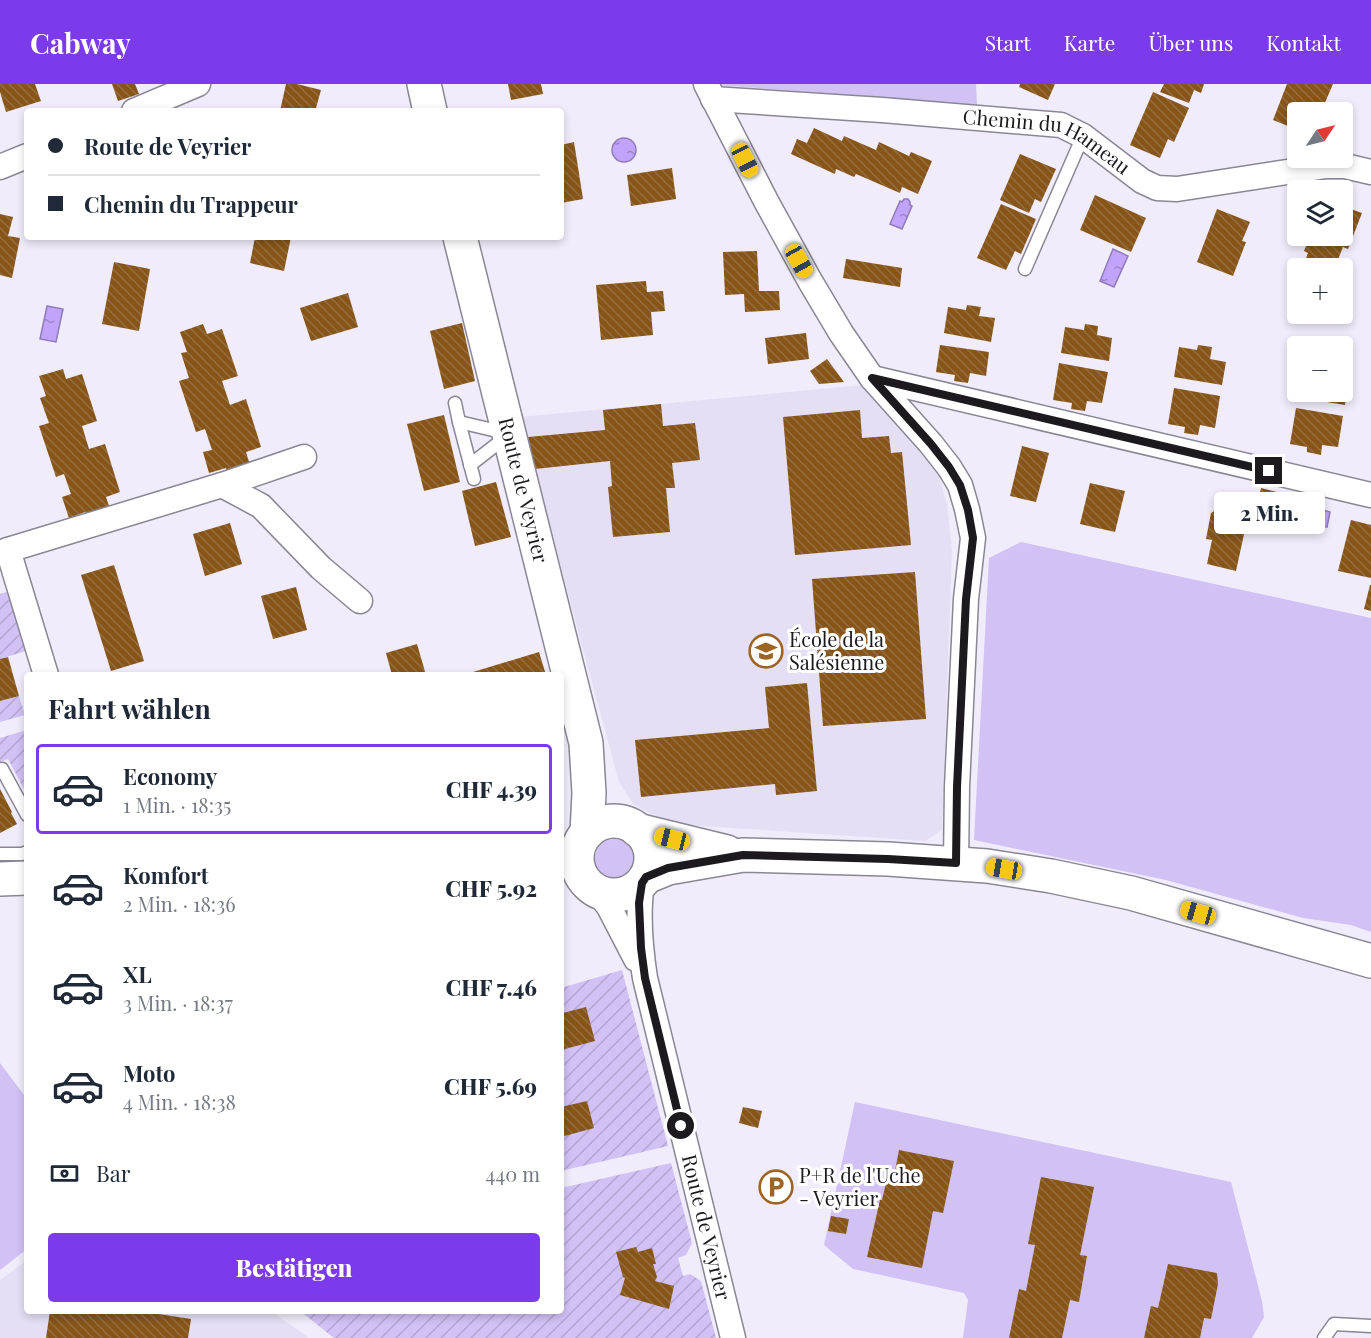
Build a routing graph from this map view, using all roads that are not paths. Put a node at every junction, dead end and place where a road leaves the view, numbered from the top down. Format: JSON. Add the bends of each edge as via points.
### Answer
{"nodes":[{"id":1,"x":198,"y":84,"type":"edge"},
{"id":2,"x":424,"y":84,"type":"edge"},
{"id":3,"x":709,"y":91,"type":"edge"},
{"id":4,"x":141,"y":108,"type":"edge"},
{"id":5,"x":428,"y":108,"type":"edge"},
{"id":6,"x":1083,"y":136,"type":"junction"},
{"id":7,"x":24,"y":157,"type":"edge"},
{"id":8,"x":0,"y":167,"type":"edge"},
{"id":9,"x":1371,"y":171,"type":"edge"},
{"id":10,"x":461,"y":240,"type":"edge"},
{"id":11,"x":1025,"y":269,"type":"dead end"},
{"id":12,"x":872,"y":378,"type":"junction"},
{"id":13,"x":455,"y":403,"type":"dead end"},
{"id":14,"x":459,"y":422,"type":"junction"},
{"id":15,"x":510,"y":434,"type":"junction"},
{"id":16,"x":304,"y":457,"type":"dead end"},
{"id":17,"x":470,"y":465,"type":"junction"},
{"id":18,"x":474,"y":478,"type":"dead end"},
{"id":19,"x":222,"y":485,"type":"junction"},
{"id":20,"x":1371,"y":495,"type":"edge"},
{"id":21,"x":4,"y":552,"type":"edge"},
{"id":22,"x":360,"y":601,"type":"dead end"},
{"id":23,"x":45,"y":672,"type":"edge"},
{"id":24,"x":586,"y":743,"type":"junction"},
{"id":25,"x":2,"y":769,"type":"dead end"},
{"id":26,"x":24,"y":809,"type":"edge"},
{"id":27,"x":633,"y":827,"type":"junction"},
{"id":28,"x":577,"y":841,"type":"edge"},
{"id":29,"x":24,"y":853,"type":"edge"},
{"id":30,"x":0,"y":854,"type":"edge"},
{"id":31,"x":743,"y":855,"type":"junction"},
{"id":32,"x":956,"y":863,"type":"junction"},
{"id":33,"x":24,"y":878,"type":"edge"},
{"id":34,"x":0,"y":879,"type":"edge"},
{"id":35,"x":644,"y":880,"type":"junction"},
{"id":36,"x":583,"y":884,"type":"edge"},
{"id":37,"x":1370,"y":962,"type":"edge"},
{"id":38,"x":645,"y":978,"type":"junction"},
{"id":39,"x":1371,"y":1326,"type":"edge"},
{"id":40,"x":734,"y":1338,"type":"edge"},
{"id":41,"x":1324,"y":1338,"type":"edge"}],
"edges":[{"from":1,"to":4,"type":"street"},
{"from":2,"to":5,"type":"street"},
{"from":3,"to":6,"type":"street","name":"Chemin du Hameau","via":[[1061,125]]},
{"from":3,"to":12,"type":"street","via":[[810,281]]},
{"from":6,"to":9,"type":"street","name":"Chemin du Hameau","via":[[1157,188],[1177,189],[1326,166]]},
{"from":6,"to":11,"type":"lane"},
{"from":7,"to":8,"type":"street"},
{"from":10,"to":15,"type":"street","name":"Route de Veyrier"},
{"from":12,"to":20,"type":"street"},
{"from":12,"to":32,"type":"street","via":[[949,467],[960,485],[973,538],[966,599]]},
{"from":13,"to":14,"type":"lane"},
{"from":14,"to":15,"type":"lane"},
{"from":14,"to":17,"type":"lane"},
{"from":15,"to":17,"type":"lane"},
{"from":15,"to":24,"type":"street","name":"Route de Veyrier"},
{"from":16,"to":19,"type":"street"},
{"from":17,"to":18,"type":"lane"},
{"from":19,"to":21,"type":"street"},
{"from":19,"to":22,"type":"street","via":[[261,506],[321,568]]},
{"from":21,"to":23,"type":"street"},
{"from":24,"to":27,"type":"street","name":"Route de Veyrier"},
{"from":24,"to":28,"type":"street","name":"Route de Veyrier","via":[[589,793]]},
{"from":25,"to":26,"type":"lane"},
{"from":27,"to":28,"type":"street","via":[[621,822],[603,823]]},
{"from":27,"to":31,"type":"street"},
{"from":27,"to":35,"type":"street","via":[[643,836],[650,852],[650,869]]},
{"from":28,"to":36,"type":"street"},
{"from":29,"to":30,"type":"lane"},
{"from":31,"to":32,"type":"street"},
{"from":31,"to":35,"type":"street","via":[[668,868]]},
{"from":32,"to":37,"type":"street","via":[[1131,893]]},
{"from":33,"to":34,"type":"street"},
{"from":35,"to":36,"type":"street","via":[[635,889],[617,895]]},
{"from":35,"to":38,"type":"street","name":"Route de Veyrier","via":[[639,921]]},
{"from":36,"to":38,"type":"street","name":"Route de Veyrier","via":[[609,907]]},
{"from":38,"to":40,"type":"street","name":"Route de Veyrier"},
{"from":39,"to":41,"type":"lane","via":[[1334,1324]]}]}
